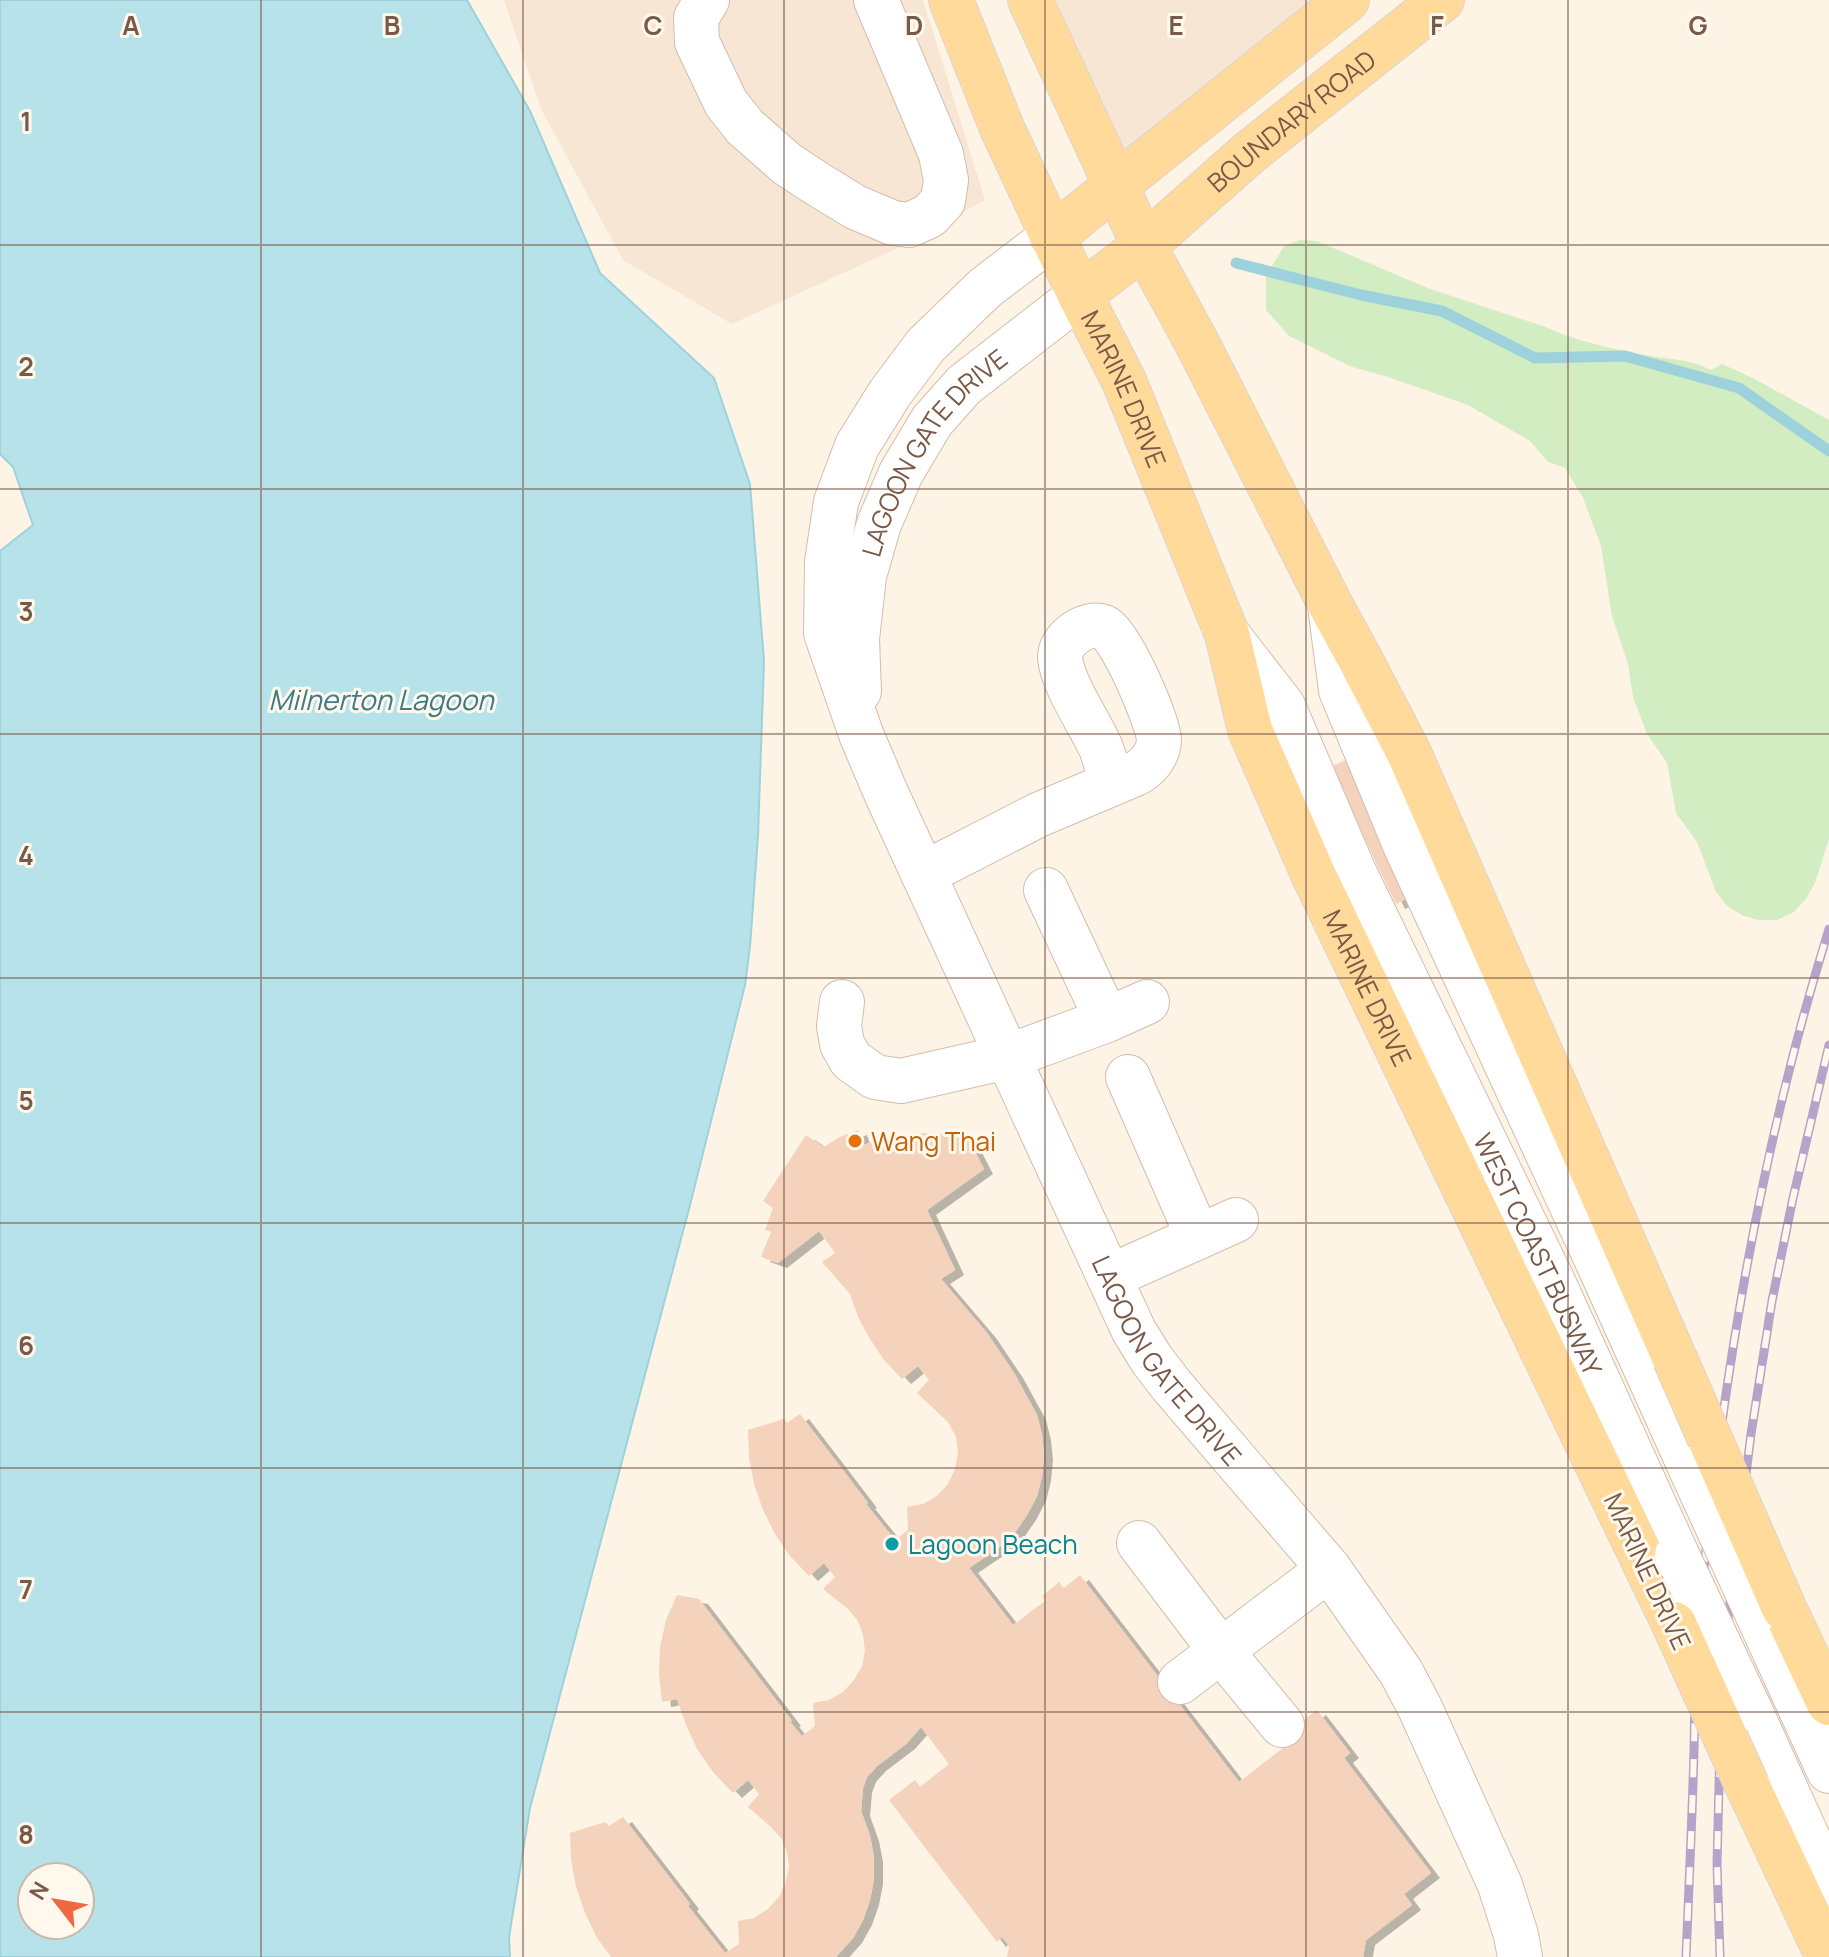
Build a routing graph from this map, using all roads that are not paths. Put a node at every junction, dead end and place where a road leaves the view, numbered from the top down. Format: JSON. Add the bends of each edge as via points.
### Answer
{"nodes":[{"id":1,"x":707,"y":0,"type":"edge"},
{"id":2,"x":876,"y":0,"type":"edge"},
{"id":3,"x":951,"y":0,"type":"edge"},
{"id":4,"x":1030,"y":0,"type":"edge"},
{"id":5,"x":1347,"y":0,"type":"edge"},
{"id":6,"x":1442,"y":0,"type":"edge"},
{"id":7,"x":1116,"y":186,"type":"junction"},
{"id":8,"x":1052,"y":237,"type":"junction"},
{"id":9,"x":1144,"y":246,"type":"junction"},
{"id":10,"x":1080,"y":295,"type":"junction"},
{"id":11,"x":1330,"y":604,"type":"junction"},
{"id":12,"x":1227,"y":634,"type":"junction"},
{"id":13,"x":861,"y":734,"type":"junction"},
{"id":14,"x":1130,"y":774,"type":"dead end"},
{"id":15,"x":923,"y":874,"type":"junction"},
{"id":16,"x":1046,"y":890,"type":"dead end"},
{"id":17,"x":842,"y":1002,"type":"dead end"},
{"id":18,"x":1147,"y":1002,"type":"dead end"},
{"id":19,"x":1107,"y":1020,"type":"junction"},
{"id":20,"x":1007,"y":1057,"type":"junction"},
{"id":21,"x":1128,"y":1077,"type":"dead end"},
{"id":22,"x":1109,"y":1277,"type":"junction"},
{"id":23,"x":1139,"y":1543,"type":"dead end"},
{"id":24,"x":1329,"y":1569,"type":"junction"},
{"id":25,"x":1770,"y":1609,"type":"junction"},
{"id":26,"x":1221,"y":1651,"type":"junction"},
{"id":27,"x":1180,"y":1682,"type":"dead end"},
{"id":28,"x":1829,"y":1703,"type":"edge"},
{"id":29,"x":1282,"y":1725,"type":"dead end"},
{"id":30,"x":1829,"y":1771,"type":"edge"},
{"id":31,"x":1829,"y":1885,"type":"edge"},
{"id":32,"x":1520,"y":1957,"type":"edge"},
{"id":33,"x":1828,"y":1957,"type":"edge"}],
"edges":[{"from":1,"to":2,"type":"street","via":[[696,18],[697,42],[726,103],[745,127],[787,164],[855,207],[909,225],[929,216],[943,201],[946,180],[924,110]]},
{"from":3,"to":8,"type":"main road","name":"MARINE DRIVE"},
{"from":4,"to":7,"type":"main road"},
{"from":5,"to":7,"type":"main road"},
{"from":6,"to":9,"type":"main road","name":"BOUNDARY ROAD","via":[[1250,152]]},
{"from":7,"to":8,"type":"main road","name":"LAGOON GATE DRIVE"},
{"from":7,"to":9,"type":"main road"},
{"from":8,"to":10,"type":"main road","name":"MARINE DRIVE"},
{"from":8,"to":13,"type":"street","name":"LAGOON GATE DRIVE","via":[[985,288],[926,345],[857,446],[836,502],[827,562],[826,633]]},
{"from":9,"to":10,"type":"main road","name":"LAGOON GATE DRIVE"},
{"from":9,"to":11,"type":"main road"},
{"from":10,"to":12,"type":"main road","name":"MARINE DRIVE","via":[[1124,381]]},
{"from":10,"to":13,"type":"street","name":"LAGOON GATE DRIVE","via":[[964,385],[932,421],[901,473],[864,576],[857,639]]},
{"from":11,"to":25,"type":"main road","bridge":true,"via":[[1415,767],[1675,1359]]},
{"from":11,"to":25,"type":"street","name":"WEST COAST BUSWAY","bridge":true,"via":[[1341,690],[1406,847],[1691,1469]]},
{"from":12,"to":31,"type":"street","name":"WEST COAST BUSWAY","bridge":true,"via":[[1283,706],[1354,872],[1554,1284]]},
{"from":12,"to":33,"type":"main road","name":"MARINE DRIVE","bridge":true,"via":[[1250,730],[1314,876]]},
{"from":13,"to":15,"type":"street","name":"LAGOON GATE DRIVE"},
{"from":14,"to":15,"type":"street"},
{"from":15,"to":20,"type":"street","name":"LAGOON GATE DRIVE"},
{"from":16,"to":19,"type":"street"},
{"from":17,"to":20,"type":"street","via":[[842,1044],[851,1060],[875,1077],[901,1081]]},
{"from":18,"to":19,"type":"street"},
{"from":19,"to":20,"type":"street"},
{"from":20,"to":22,"type":"street","name":"LAGOON GATE DRIVE"},
{"from":21,"to":22,"type":"street","via":[[1217,1229]]},
{"from":22,"to":24,"type":"street","name":"LAGOON GATE DRIVE","via":[[1152,1360]]},
{"from":23,"to":26,"type":"street"},
{"from":24,"to":26,"type":"street"},
{"from":24,"to":32,"type":"street","name":"LAGOON GATE DRIVE","via":[[1420,1708],[1500,1885]]},
{"from":25,"to":28,"type":"main road"},
{"from":25,"to":30,"type":"street","name":"WEST COAST BUSWAY"},
{"from":26,"to":27,"type":"street"},
{"from":26,"to":29,"type":"street"}]}
